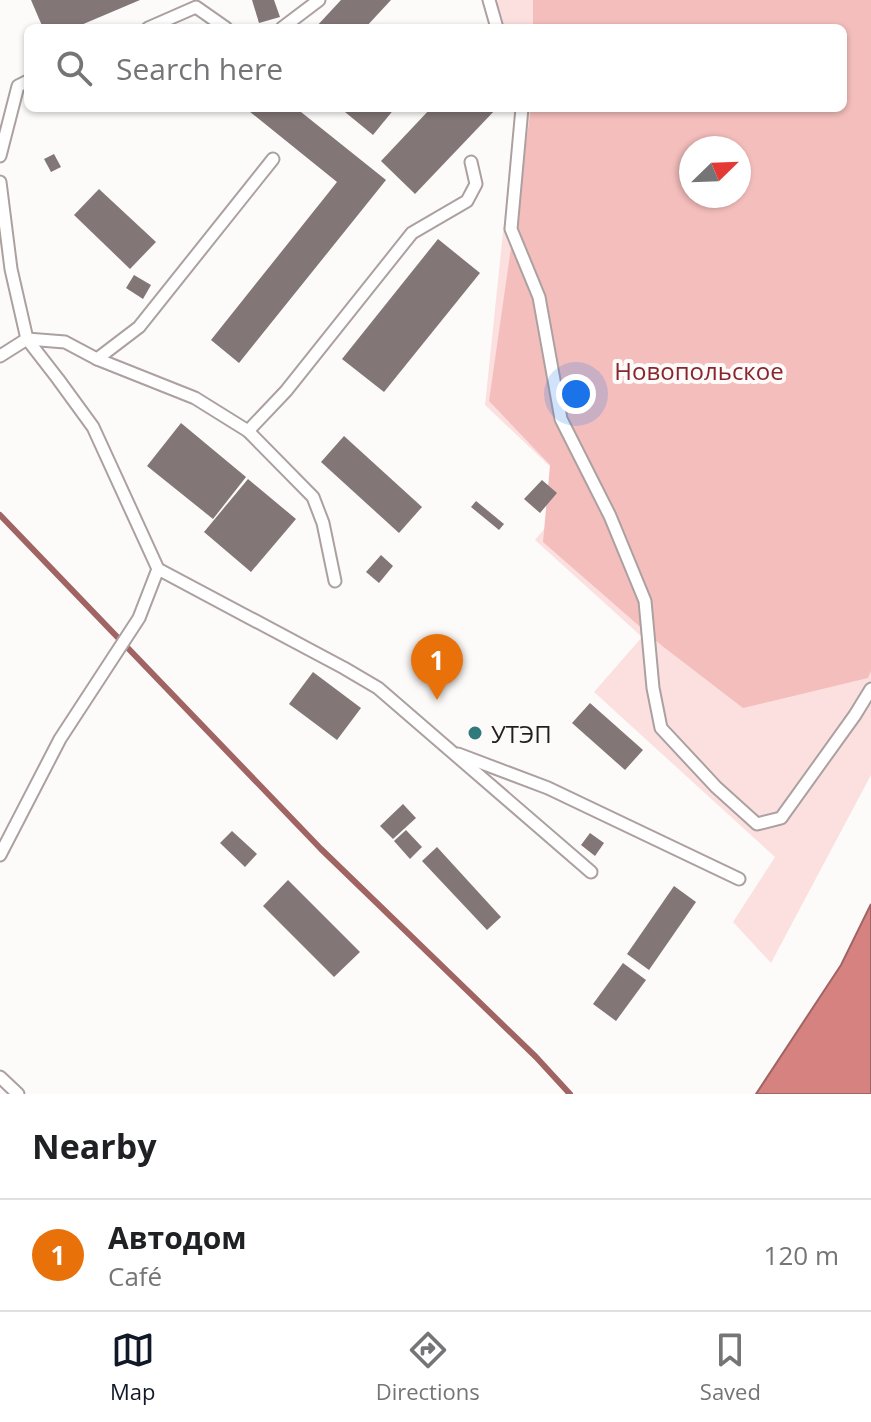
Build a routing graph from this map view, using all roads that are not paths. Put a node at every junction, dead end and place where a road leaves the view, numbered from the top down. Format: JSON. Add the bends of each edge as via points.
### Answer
{"nodes":[{"id":1,"x":319,"y":0,"type":"edge"},
{"id":2,"x":489,"y":0,"type":"edge"},
{"id":3,"x":157,"y":24,"type":"edge"},
{"id":4,"x":220,"y":24,"type":"edge"},
{"id":5,"x":287,"y":24,"type":"edge"},
{"id":6,"x":496,"y":24,"type":"edge"},
{"id":7,"x":24,"y":83,"type":"edge"},
{"id":8,"x":522,"y":112,"type":"edge"},
{"id":9,"x":0,"y":156,"type":"edge"},
{"id":10,"x":273,"y":159,"type":"dead end"},
{"id":11,"x":471,"y":162,"type":"dead end"},
{"id":12,"x":0,"y":182,"type":"edge"},
{"id":13,"x":27,"y":339,"type":"junction"},
{"id":14,"x":0,"y":356,"type":"edge"},
{"id":15,"x":97,"y":359,"type":"junction"},
{"id":16,"x":248,"y":431,"type":"junction"},
{"id":17,"x":158,"y":569,"type":"junction"},
{"id":18,"x":335,"y":581,"type":"dead end"},
{"id":19,"x":871,"y":689,"type":"edge"},
{"id":20,"x":450,"y":751,"type":"junction"},
{"id":21,"x":0,"y":855,"type":"edge"},
{"id":22,"x":591,"y":872,"type":"dead end"},
{"id":23,"x":739,"y":879,"type":"dead end"},
{"id":24,"x":0,"y":1077,"type":"edge"},
{"id":25,"x":18,"y":1094,"type":"edge"}],
"edges":[{"from":1,"to":5,"type":"lane"},
{"from":2,"to":6,"type":"lane"},
{"from":3,"to":4,"type":"lane","via":[[196,7]]},
{"from":7,"to":9,"type":"lane","via":[[18,86]]},
{"from":8,"to":19,"type":"lane","via":[[511,229],[539,297],[561,419],[645,601],[661,728],[757,824],[781,818]]},
{"from":10,"to":15,"type":"lane","via":[[139,327]]},
{"from":11,"to":16,"type":"lane","via":[[476,184],[467,201],[412,233]]},
{"from":12,"to":13,"type":"lane"},
{"from":13,"to":14,"type":"lane"},
{"from":13,"to":15,"type":"lane","via":[[65,342]]},
{"from":13,"to":17,"type":"lane","via":[[93,427]]},
{"from":15,"to":16,"type":"lane","via":[[195,398]]},
{"from":16,"to":18,"type":"lane","via":[[313,497]]},
{"from":17,"to":20,"type":"lane","via":[[367,681]]},
{"from":17,"to":21,"type":"lane","via":[[139,618],[60,739]]},
{"from":20,"to":22,"type":"lane"},
{"from":20,"to":23,"type":"lane","via":[[548,788]]},
{"from":24,"to":25,"type":"lane"}]}
